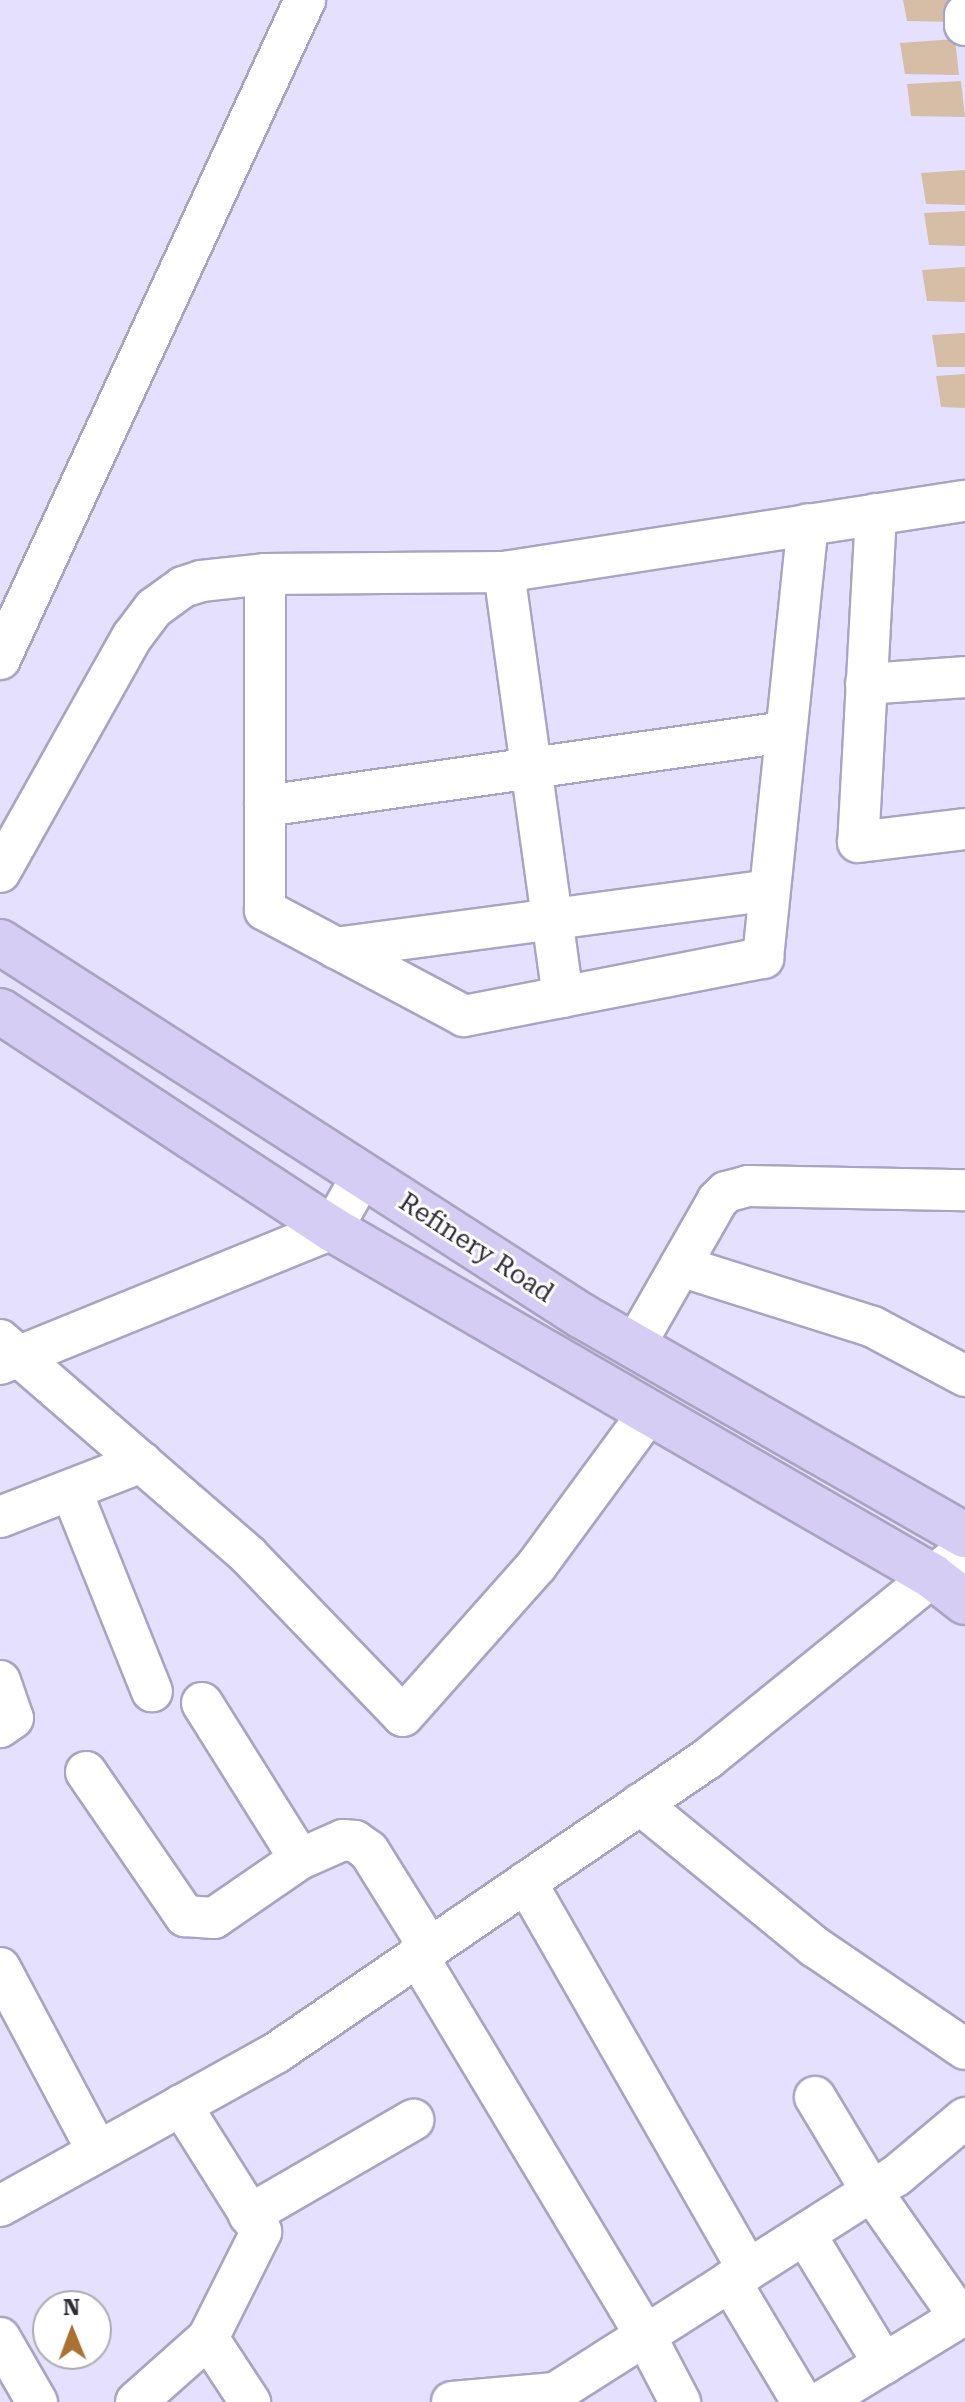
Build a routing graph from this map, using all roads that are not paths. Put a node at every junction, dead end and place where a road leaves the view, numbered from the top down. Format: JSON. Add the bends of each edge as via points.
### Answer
{"nodes":[{"id":1,"x":305,"y":0,"type":"edge"},
{"id":2,"x":965,"y":15,"type":"edge"},
{"id":3,"x":965,"y":25,"type":"edge"},
{"id":4,"x":965,"y":501,"type":"edge"},
{"id":5,"x":876,"y":514,"type":"junction"},
{"id":6,"x":808,"y":524,"type":"junction"},
{"id":7,"x":504,"y":572,"type":"junction"},
{"id":8,"x":265,"y":574,"type":"junction"},
{"id":9,"x":0,"y":659,"type":"edge"},
{"id":10,"x":965,"y":677,"type":"edge"},
{"id":11,"x":866,"y":684,"type":"junction"},
{"id":12,"x":785,"y":732,"type":"junction"},
{"id":13,"x":531,"y":768,"type":"junction"},
{"id":14,"x":265,"y":806,"type":"junction"},
{"id":15,"x":965,"y":829,"type":"edge"},
{"id":16,"x":0,"y":872,"type":"edge"},
{"id":17,"x":769,"y":890,"type":"junction"},
{"id":18,"x":552,"y":919,"type":"junction"},
{"id":19,"x":0,"y":942,"type":"edge"},
{"id":20,"x":336,"y":948,"type":"junction"},
{"id":21,"x":563,"y":997,"type":"junction"},
{"id":22,"x":0,"y":1011,"type":"edge"},
{"id":23,"x":362,"y":1176,"type":"junction"},
{"id":24,"x":965,"y":1190,"type":"edge"},
{"id":25,"x":332,"y":1229,"type":"junction"},
{"id":26,"x":680,"y":1266,"type":"junction"},
{"id":27,"x":635,"y":1345,"type":"junction"},
{"id":28,"x":7,"y":1354,"type":"edge"},
{"id":29,"x":965,"y":1376,"type":"edge"},
{"id":30,"x":648,"y":1414,"type":"junction"},
{"id":31,"x":142,"y":1462,"type":"junction"},
{"id":32,"x":71,"y":1490,"type":"junction"},
{"id":33,"x":0,"y":1517,"type":"edge"},
{"id":34,"x":965,"y":1535,"type":"edge"},
{"id":35,"x":954,"y":1576,"type":"edge"},
{"id":36,"x":0,"y":1681,"type":"edge"},
{"id":37,"x":152,"y":1691,"type":"dead end"},
{"id":38,"x":202,"y":1703,"type":"dead end"},
{"id":39,"x":0,"y":1727,"type":"edge"},
{"id":40,"x":86,"y":1772,"type":"dead end"},
{"id":41,"x":640,"y":1804,"type":"junction"},
{"id":42,"x":300,"y":1859,"type":"junction"},
{"id":43,"x":526,"y":1882,"type":"junction"},
{"id":44,"x":423,"y":1951,"type":"junction"},
{"id":45,"x":0,"y":1968,"type":"edge"},
{"id":46,"x":965,"y":2049,"type":"edge"},
{"id":47,"x":815,"y":2097,"type":"dead end"},
{"id":48,"x":181,"y":2105,"type":"junction"},
{"id":49,"x":965,"y":2118,"type":"edge"},
{"id":50,"x":413,"y":2120,"type":"dead end"},
{"id":51,"x":98,"y":2152,"type":"junction"},
{"id":52,"x":872,"y":2192,"type":"junction"},
{"id":53,"x":0,"y":2206,"type":"edge"},
{"id":54,"x":249,"y":2215,"type":"junction"},
{"id":55,"x":805,"y":2234,"type":"junction"},
{"id":56,"x":739,"y":2276,"type":"junction"},
{"id":57,"x":962,"y":2316,"type":"edge"},
{"id":58,"x":645,"y":2335,"type":"junction"},
{"id":59,"x":0,"y":2338,"type":"edge"},
{"id":60,"x":208,"y":2338,"type":"junction"},
{"id":61,"x":884,"y":2364,"type":"junction"},
{"id":62,"x":37,"y":2402,"type":"edge"},
{"id":63,"x":136,"y":2402,"type":"edge"},
{"id":64,"x":250,"y":2402,"type":"edge"},
{"id":65,"x":452,"y":2402,"type":"edge"},
{"id":66,"x":680,"y":2402,"type":"edge"},
{"id":67,"x":802,"y":2402,"type":"edge"},
{"id":68,"x":821,"y":2402,"type":"edge"}],
"edges":[{"from":1,"to":9,"type":"street"},
{"from":2,"to":3,"type":"street"},
{"from":4,"to":5,"type":"street"},
{"from":5,"to":6,"type":"street"},
{"from":5,"to":11,"type":"street"},
{"from":6,"to":7,"type":"street"},
{"from":6,"to":12,"type":"street"},
{"from":7,"to":8,"type":"street"},
{"from":7,"to":13,"type":"street"},
{"from":8,"to":14,"type":"street"},
{"from":8,"to":16,"type":"street","via":[[201,581],[154,608],[132,637]]},
{"from":10,"to":11,"type":"street"},
{"from":11,"to":15,"type":"street","via":[[858,842]]},
{"from":12,"to":13,"type":"street"},
{"from":12,"to":17,"type":"street"},
{"from":13,"to":14,"type":"street"},
{"from":13,"to":18,"type":"street"},
{"from":14,"to":20,"type":"street","via":[[265,910]]},
{"from":17,"to":18,"type":"street"},
{"from":17,"to":21,"type":"street","via":[[763,958]]},
{"from":18,"to":20,"type":"street"},
{"from":18,"to":21,"type":"street"},
{"from":19,"to":23,"type":"main road","name":"Refinery Road"},
{"from":20,"to":21,"type":"street","via":[[464,1016]]},
{"from":22,"to":25,"type":"main road","name":"Refinery Road"},
{"from":23,"to":25,"type":"street"},
{"from":23,"to":27,"type":"main road","name":"Refinery Road"},
{"from":24,"to":26,"type":"street","via":[[736,1188],[717,1201]]},
{"from":25,"to":28,"type":"street"},
{"from":25,"to":30,"type":"main road","name":"Refinery Road"},
{"from":26,"to":27,"type":"street"},
{"from":26,"to":29,"type":"street","via":[[873,1327]]},
{"from":27,"to":34,"type":"main road","name":"Refinery Road"},
{"from":28,"to":31,"type":"street"},
{"from":30,"to":31,"type":"street","via":[[537,1565],[403,1716],[248,1555]]},
{"from":30,"to":35,"type":"main road","name":"Refinery Road"},
{"from":31,"to":32,"type":"street"},
{"from":32,"to":33,"type":"street"},
{"from":32,"to":37,"type":"street"},
{"from":35,"to":41,"type":"street"},
{"from":36,"to":39,"type":"street","via":[[13,1718]]},
{"from":38,"to":42,"type":"street"},
{"from":40,"to":42,"type":"street","via":[[185,1916],[214,1918]]},
{"from":41,"to":43,"type":"street"},
{"from":41,"to":46,"type":"street","via":[[815,1947]]},
{"from":42,"to":44,"type":"street","via":[[343,1840],[363,1844]]},
{"from":43,"to":44,"type":"street"},
{"from":43,"to":56,"type":"street"},
{"from":44,"to":48,"type":"street","via":[[276,2053]]},
{"from":44,"to":58,"type":"street"},
{"from":45,"to":51,"type":"street"},
{"from":47,"to":52,"type":"street"},
{"from":48,"to":51,"type":"street"},
{"from":48,"to":54,"type":"street"},
{"from":49,"to":52,"type":"street"},
{"from":50,"to":54,"type":"street"},
{"from":51,"to":53,"type":"street"},
{"from":52,"to":55,"type":"street"},
{"from":52,"to":57,"type":"street"},
{"from":54,"to":60,"type":"street","via":[[261,2232]]},
{"from":55,"to":56,"type":"street"},
{"from":55,"to":61,"type":"street"},
{"from":56,"to":58,"type":"street"},
{"from":56,"to":67,"type":"street"},
{"from":57,"to":61,"type":"street"},
{"from":58,"to":65,"type":"street","via":[[555,2393]]},
{"from":58,"to":66,"type":"street"},
{"from":59,"to":62,"type":"street"},
{"from":60,"to":63,"type":"street"},
{"from":60,"to":64,"type":"street"},
{"from":61,"to":68,"type":"street"}]}
